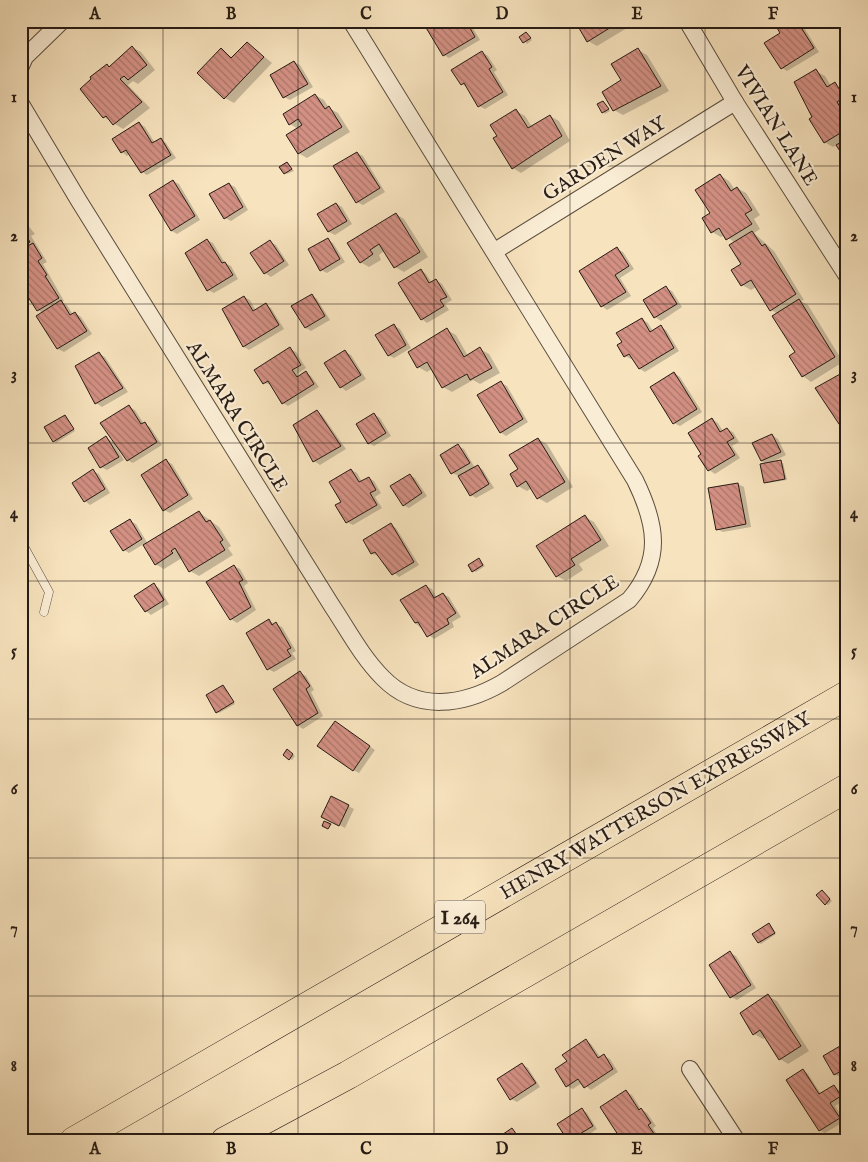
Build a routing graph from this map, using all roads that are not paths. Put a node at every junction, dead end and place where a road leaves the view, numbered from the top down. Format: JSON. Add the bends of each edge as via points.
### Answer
{"nodes":[{"id":1,"x":62,"y":21,"type":"edge"},
{"id":2,"x":351,"y":21,"type":"edge"},
{"id":3,"x":687,"y":21,"type":"edge"},
{"id":4,"x":21,"y":66,"type":"edge"},
{"id":5,"x":735,"y":102,"type":"junction"},
{"id":6,"x":21,"y":104,"type":"edge"},
{"id":7,"x":495,"y":251,"type":"junction"},
{"id":8,"x":847,"y":276,"type":"edge"},
{"id":9,"x":21,"y":541,"type":"edge"},
{"id":10,"x":44,"y":612,"type":"dead end"},
{"id":11,"x":847,"y":695,"type":"edge"},
{"id":12,"x":847,"y":788,"type":"edge"},
{"id":13,"x":690,"y":1069,"type":"dead end"},
{"id":14,"x":348,"y":1075,"type":"junction"},
{"id":15,"x":74,"y":1141,"type":"edge"},
{"id":16,"x":225,"y":1141,"type":"edge"},
{"id":17,"x":259,"y":1141,"type":"edge"},
{"id":18,"x":737,"y":1141,"type":"edge"}],
"edges":[{"from":1,"to":4,"type":"street"},
{"from":2,"to":7,"type":"street","name":"ALMARA CIRCLE"},
{"from":3,"to":5,"type":"street","name":"VIVIAN LANE"},
{"from":5,"to":7,"type":"street","name":"GARDEN WAY"},
{"from":5,"to":8,"type":"street","name":"VIVIAN LANE"},
{"from":6,"to":7,"type":"street","name":"ALMARA CIRCLE","via":[[326,598],[369,661],[391,685],[428,701],[452,703],[486,692],[615,610],[640,588],[653,553],[650,515],[638,488]]},
{"from":9,"to":10,"type":"lane","via":[[49,592]]},
{"from":11,"to":15,"type":"highway","name":"HENRY WATTERSON EXPRESSWAY","number":"I 264"},
{"from":12,"to":14,"type":"highway"},
{"from":13,"to":18,"type":"street"},
{"from":14,"to":16,"type":"highway"},
{"from":14,"to":17,"type":"highway"}]}
